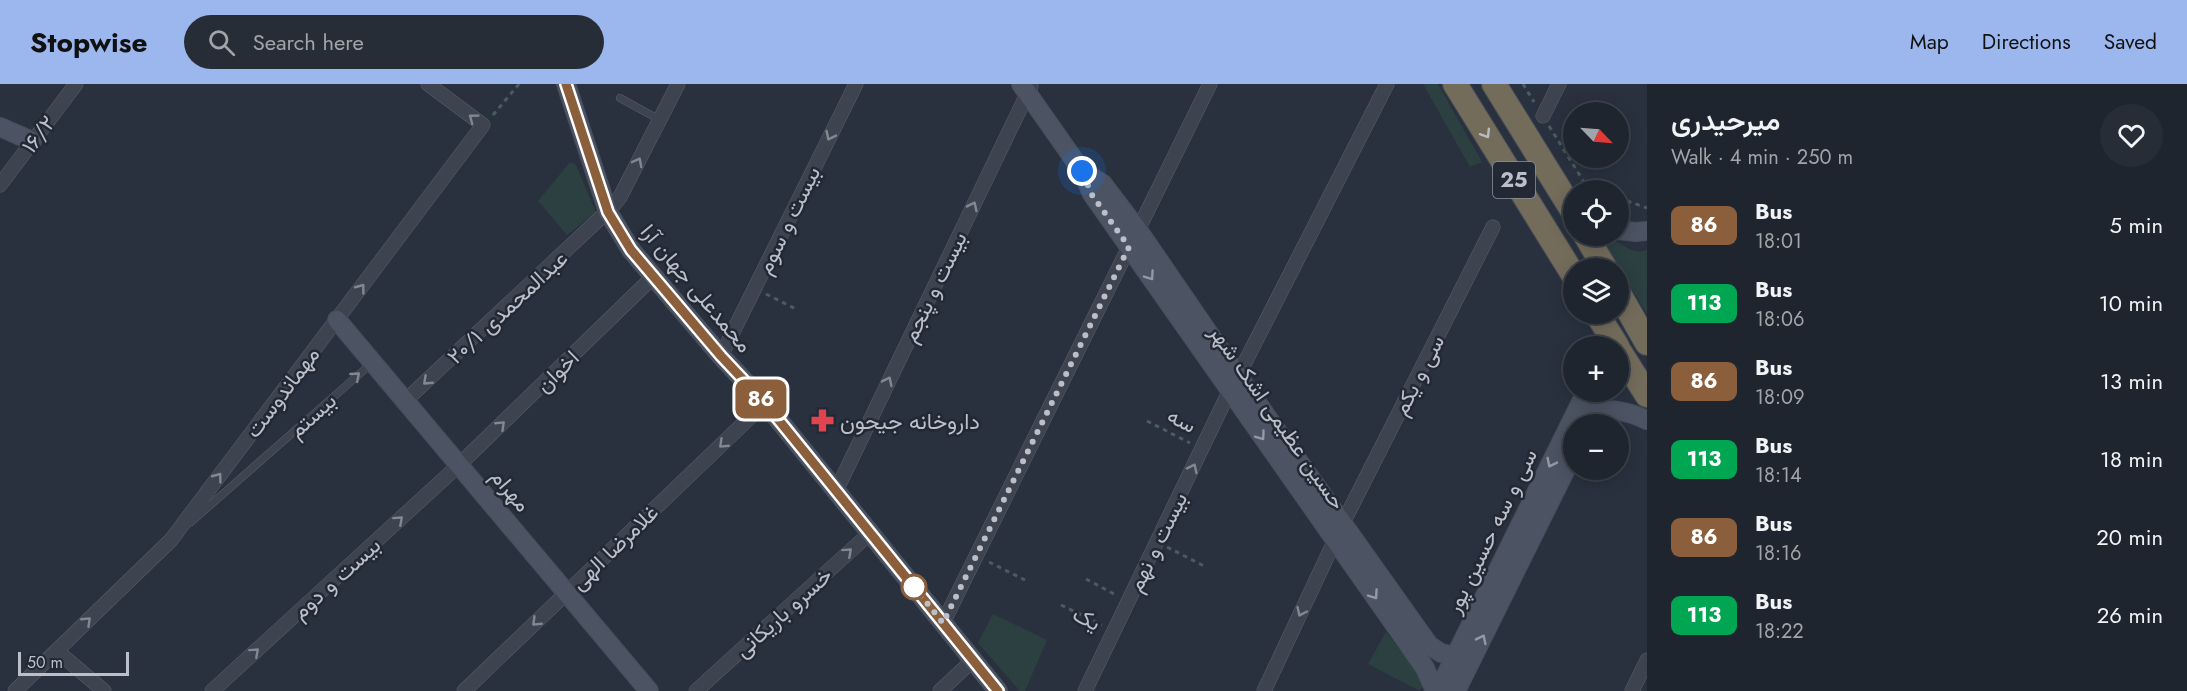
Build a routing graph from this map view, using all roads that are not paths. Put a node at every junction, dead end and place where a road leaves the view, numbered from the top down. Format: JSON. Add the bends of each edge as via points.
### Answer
{"nodes":[{"id":1,"x":428,"y":84,"type":"edge"},
{"id":2,"x":566,"y":84,"type":"edge"},
{"id":3,"x":678,"y":84,"type":"edge"},
{"id":4,"x":856,"y":84,"type":"edge"},
{"id":5,"x":1210,"y":84,"type":"edge"},
{"id":6,"x":1387,"y":84,"type":"edge"},
{"id":7,"x":1455,"y":84,"type":"edge"},
{"id":8,"x":1494,"y":84,"type":"edge"},
{"id":9,"x":1559,"y":84,"type":"edge"},
{"id":10,"x":73,"y":85,"type":"edge"},
{"id":11,"x":1027,"y":87,"type":"edge"},
{"id":12,"x":620,"y":98,"type":"dead end"},
{"id":13,"x":1543,"y":116,"type":"road end"},
{"id":14,"x":660,"y":120,"type":"junction"},
{"id":15,"x":0,"y":127,"type":"edge"},
{"id":16,"x":32,"y":141,"type":"junction"},
{"id":17,"x":1082,"y":171,"type":"junction"},
{"id":18,"x":1553,"y":177,"type":"junction"},
{"id":19,"x":0,"y":185,"type":"edge"},
{"id":20,"x":1563,"y":185,"type":"edge"},
{"id":21,"x":1563,"y":194,"type":"edge"},
{"id":22,"x":608,"y":212,"type":"junction"},
{"id":23,"x":1493,"y":227,"type":"dead end"},
{"id":24,"x":1138,"y":230,"type":"junction"},
{"id":25,"x":1629,"y":231,"type":"edge"},
{"id":26,"x":1647,"y":231,"type":"edge"},
{"id":27,"x":1129,"y":247,"type":"junction"},
{"id":28,"x":1563,"y":258,"type":"edge"},
{"id":29,"x":654,"y":276,"type":"junction"},
{"id":30,"x":1629,"y":311,"type":"edge"},
{"id":31,"x":337,"y":320,"type":"junction"},
{"id":32,"x":1647,"y":342,"type":"edge"},
{"id":33,"x":721,"y":356,"type":"junction"},
{"id":34,"x":373,"y":362,"type":"junction"},
{"id":35,"x":1629,"y":368,"type":"edge"},
{"id":36,"x":1233,"y":384,"type":"junction"},
{"id":37,"x":1647,"y":395,"type":"edge"},
{"id":38,"x":405,"y":401,"type":"junction"},
{"id":39,"x":1581,"y":402,"type":"edge"},
{"id":40,"x":765,"y":403,"type":"junction"},
{"id":41,"x":1593,"y":414,"type":"edge"},
{"id":42,"x":1647,"y":420,"type":"edge"},
{"id":43,"x":459,"y":465,"type":"junction"},
{"id":44,"x":1563,"y":476,"type":"edge"},
{"id":45,"x":836,"y":491,"type":"junction"},
{"id":46,"x":1343,"y":523,"type":"junction"},
{"id":47,"x":870,"y":533,"type":"junction"},
{"id":48,"x":171,"y":540,"type":"junction"},
{"id":49,"x":1335,"y":540,"type":"junction"},
{"id":50,"x":567,"y":593,"type":"junction"},
{"id":51,"x":943,"y":623,"type":"junction"},
{"id":52,"x":57,"y":651,"type":"junction"},
{"id":53,"x":1456,"y":656,"type":"junction"},
{"id":54,"x":973,"y":660,"type":"junction"},
{"id":55,"x":1647,"y":660,"type":"edge"},
{"id":56,"x":1460,"y":689,"type":"edge"},
{"id":57,"x":15,"y":691,"type":"edge"},
{"id":58,"x":104,"y":691,"type":"edge"},
{"id":59,"x":212,"y":691,"type":"edge"},
{"id":60,"x":464,"y":691,"type":"edge"},
{"id":61,"x":649,"y":691,"type":"edge"},
{"id":62,"x":696,"y":691,"type":"edge"},
{"id":63,"x":940,"y":691,"type":"edge"},
{"id":64,"x":998,"y":691,"type":"edge"},
{"id":65,"x":1085,"y":691,"type":"edge"},
{"id":66,"x":1264,"y":691,"type":"edge"},
{"id":67,"x":1436,"y":691,"type":"edge"},
{"id":68,"x":1632,"y":691,"type":"edge"}],
"edges":[{"from":31,"to":1,"type":"street","name":"مهماندوست","one_way":true,"via":[[483,125]]},
{"from":2,"to":22,"type":"street","name":"محمدعلی جهان آرا"},
{"from":3,"to":14,"type":"street","name":"عبدالمحمدی ۲۰/۱"},
{"from":4,"to":33,"type":"street","name":"بیست و سوم","one_way":true},
{"from":5,"to":24,"type":"street"},
{"from":6,"to":36,"type":"street","name":"بیست و نهم"},
{"from":7,"to":28,"type":"highway","number":"25","one_way":true},
{"from":8,"to":18,"type":"highway","number":"25"},
{"from":9,"to":13,"type":"street"},
{"from":10,"to":16,"type":"street","name":"۱۶/۲"},
{"from":11,"to":17,"type":"street","name":"حسین عظیمی اشک شهر"},
{"from":45,"to":11,"type":"street","name":"بیست و پنجم","one_way":true},
{"from":12,"to":14,"type":"lane"},
{"from":22,"to":14,"type":"street","name":"عبدالمحمدی ۲۰/۱","one_way":true,"via":[[620,197]]},
{"from":15,"to":16,"type":"street"},
{"from":16,"to":19,"type":"street","name":"۱۶/۲"},
{"from":17,"to":24,"type":"street","name":"حسین عظیمی اشک شهر","via":[[1103,184]]},
{"from":17,"to":27,"type":"street","name":"حسین عظیمی اشک شهر","via":[[1092,195]]},
{"from":18,"to":20,"type":"street"},
{"from":18,"to":21,"type":"highway","number":"25"},
{"from":22,"to":29,"type":"street","name":"محمدعلی جهان آرا","via":[[631,250]]},
{"from":22,"to":38,"type":"street","name":"عبدالمحمدی ۲۰/۱","one_way":true},
{"from":23,"to":46,"type":"street","name":"سی و یکم"},
{"from":24,"to":27,"type":"street"},
{"from":24,"to":36,"type":"street","name":"حسین عظیمی اشک شهر"},
{"from":25,"to":26,"type":"street"},
{"from":27,"to":36,"type":"street","name":"حسین عظیمی اشک شهر","one_way":true},
{"from":27,"to":51,"type":"street"},
{"from":29,"to":33,"type":"street","name":"محمدعلی جهان آرا"},
{"from":43,"to":29,"type":"street","name":"اخوان","one_way":true},
{"from":30,"to":32,"type":"highway"},
{"from":31,"to":34,"type":"street","name":"مهرام"},
{"from":48,"to":31,"type":"street","name":"مهماندوست","one_way":true},
{"from":33,"to":40,"type":"street","name":"محمدعلی جهان آرا"},
{"from":34,"to":38,"type":"street","name":"مهرام"},
{"from":48,"to":34,"type":"lane","name":"بیستم","one_way":true},
{"from":35,"to":37,"type":"highway"},
{"from":36,"to":46,"type":"street","name":"حسین عظیمی اشک شهر"},
{"from":36,"to":49,"type":"street","name":"حسین عظیمی اشک شهر","one_way":true},
{"from":65,"to":36,"type":"street","name":"بیست و نهم","one_way":true},
{"from":38,"to":43,"type":"street","name":"مهرام"},
{"from":39,"to":53,"type":"street","name":"سی و سه حسین پور","one_way":true},
{"from":40,"to":45,"type":"street","name":"محمدعلی جهان آرا"},
{"from":40,"to":50,"type":"street","name":"غلامرضا الهی","one_way":true},
{"from":41,"to":42,"type":"street","via":[[1629,412]]},
{"from":43,"to":50,"type":"street","name":"مهرام"},
{"from":59,"to":43,"type":"street","name":"بیست و دوم","one_way":true},
{"from":56,"to":44,"type":"street","name":"سی و سه حسین پور","one_way":true},
{"from":45,"to":47,"type":"street","name":"محمدعلی جهان آرا"},
{"from":46,"to":49,"type":"street"},
{"from":46,"to":53,"type":"street","name":"حسین عظیمی اشک شهر","via":[[1429,645]]},
{"from":47,"to":51,"type":"street","name":"محمدعلی جهان آرا"},
{"from":62,"to":47,"type":"street","name":"خسرو باریکانی","one_way":true},
{"from":52,"to":48,"type":"street","name":"مهماندوست","one_way":true},
{"from":49,"to":66,"type":"street","one_way":true},
{"from":49,"to":67,"type":"street","name":"حسین عظیمی اشک شهر","one_way":true,"via":[[1425,668]]},
{"from":50,"to":60,"type":"street","name":"غلامرضا الهی","one_way":true},
{"from":50,"to":61,"type":"street","name":"مهرام"},
{"from":51,"to":54,"type":"street","name":"محمدعلی جهان آرا"},
{"from":52,"to":57,"type":"street","name":"مهماندوست"},
{"from":52,"to":58,"type":"street"},
{"from":53,"to":67,"type":"street","name":"سی و سه حسین پور"},
{"from":54,"to":63,"type":"street"},
{"from":54,"to":64,"type":"street","name":"محمدعلی جهان آرا"},
{"from":55,"to":68,"type":"street"}]}
